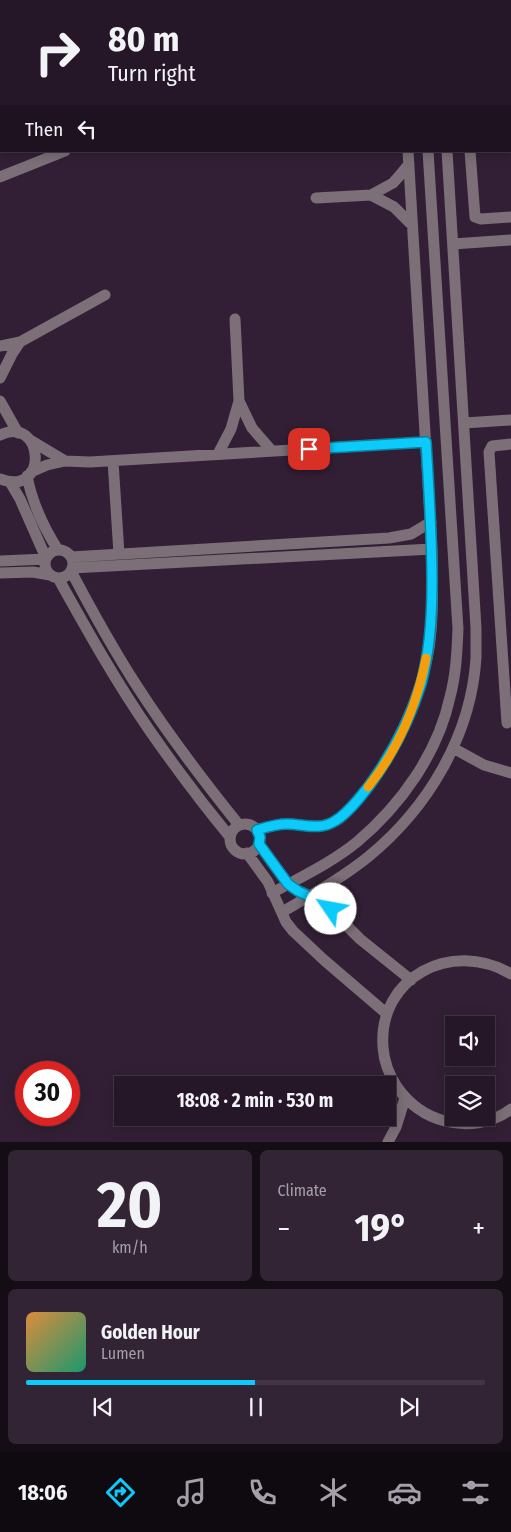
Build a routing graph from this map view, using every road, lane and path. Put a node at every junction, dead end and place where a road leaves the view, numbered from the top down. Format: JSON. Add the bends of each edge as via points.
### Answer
{"nodes":[{"id":1,"x":62,"y":152,"type":"edge"},
{"id":2,"x":408,"y":152,"type":"edge"},
{"id":3,"x":428,"y":152,"type":"edge"},
{"id":4,"x":447,"y":152,"type":"edge"},
{"id":5,"x":470,"y":152,"type":"edge"},
{"id":6,"x":409,"y":164,"type":"junction"},
{"id":7,"x":0,"y":177,"type":"edge"},
{"id":8,"x":371,"y":195,"type":"junction"},
{"id":9,"x":316,"y":198,"type":"dead end"},
{"id":10,"x":511,"y":217,"type":"edge"},
{"id":11,"x":412,"y":225,"type":"junction"},
{"id":12,"x":511,"y":240,"type":"edge"},
{"id":13,"x":453,"y":244,"type":"junction"},
{"id":14,"x":105,"y":295,"type":"dead end"},
{"id":15,"x":235,"y":319,"type":"dead end"},
{"id":16,"x":20,"y":342,"type":"junction"},
{"id":17,"x":0,"y":346,"type":"edge"},
{"id":18,"x":0,"y":378,"type":"edge"},
{"id":19,"x":0,"y":401,"type":"edge"},
{"id":20,"x":239,"y":401,"type":"junction"},
{"id":21,"x":511,"y":420,"type":"edge"},
{"id":22,"x":464,"y":423,"type":"junction"},
{"id":23,"x":0,"y":435,"type":"edge"},
{"id":24,"x":22,"y":435,"type":"junction"},
{"id":25,"x":426,"y":442,"type":"junction"},
{"id":26,"x":511,"y":444,"type":"edge"},
{"id":27,"x":272,"y":451,"type":"junction"},
{"id":28,"x":218,"y":454,"type":"junction"},
{"id":29,"x":65,"y":461,"type":"junction"},
{"id":30,"x":113,"y":461,"type":"junction"},
{"id":31,"x":29,"y":474,"type":"junction"},
{"id":32,"x":3,"y":480,"type":"edge"},
{"id":33,"x":431,"y":522,"type":"junction"},
{"id":34,"x":432,"y":549,"type":"junction"},
{"id":35,"x":58,"y":550,"type":"junction"},
{"id":36,"x":119,"y":554,"type":"junction"},
{"id":37,"x":46,"y":558,"type":"junction"},
{"id":38,"x":0,"y":562,"type":"edge"},
{"id":39,"x":71,"y":565,"type":"junction"},
{"id":40,"x":473,"y":573,"type":"junction"},
{"id":41,"x":0,"y":574,"type":"edge"},
{"id":42,"x":454,"y":574,"type":"junction"},
{"id":43,"x":54,"y":576,"type":"junction"},
{"id":44,"x":507,"y":723,"type":"dead end"},
{"id":45,"x":453,"y":748,"type":"junction"},
{"id":46,"x":511,"y":773,"type":"edge"},
{"id":47,"x":239,"y":825,"type":"junction"},
{"id":48,"x":257,"y":830,"type":"junction"},
{"id":49,"x":230,"y":837,"type":"junction"},
{"id":50,"x":259,"y":844,"type":"junction"},
{"id":51,"x":247,"y":853,"type":"junction"},
{"id":52,"x":333,"y":882,"type":"junction"},
{"id":53,"x":288,"y":884,"type":"junction"},
{"id":54,"x":272,"y":892,"type":"junction"},
{"id":55,"x":310,"y":896,"type":"junction"},
{"id":56,"x":331,"y":909,"type":"junction"},
{"id":57,"x":282,"y":912,"type":"junction"},
{"id":58,"x":511,"y":974,"type":"edge"},
{"id":59,"x":410,"y":980,"type":"junction"},
{"id":60,"x":387,"y":1014,"type":"junction"},
{"id":61,"x":404,"y":1098,"type":"junction"},
{"id":62,"x":511,"y":1110,"type":"edge"},
{"id":63,"x":388,"y":1142,"type":"edge"}],
"edges":[{"from":1,"to":7,"type":"street"},
{"from":2,"to":6,"type":"street"},
{"from":3,"to":42,"type":"street"},
{"from":4,"to":13,"type":"street"},
{"from":5,"to":10,"type":"street","via":[[476,217]]},
{"from":6,"to":8,"type":"street","via":[[392,182]]},
{"from":6,"to":11,"type":"street"},
{"from":8,"to":9,"type":"street"},
{"from":8,"to":11,"type":"street","via":[[394,207]]},
{"from":11,"to":25,"type":"street"},
{"from":12,"to":13,"type":"street"},
{"from":13,"to":22,"type":"street"},
{"from":14,"to":16,"type":"street"},
{"from":15,"to":20,"type":"street"},
{"from":16,"to":17,"type":"street"},
{"from":16,"to":18,"type":"street"},
{"from":19,"to":24,"type":"street"},
{"from":20,"to":27,"type":"street","via":[[252,428]]},
{"from":20,"to":28,"type":"street","via":[[231,429]]},
{"from":21,"to":22,"type":"street"},
{"from":22,"to":40,"type":"street"},
{"from":23,"to":24,"type":"street","via":[[10,432]]},
{"from":24,"to":29,"type":"street"},
{"from":24,"to":31,"type":"street","via":[[35,450],[35,465]]},
{"from":25,"to":27,"type":"street"},
{"from":25,"to":33,"type":"street"},
{"from":26,"to":44,"type":"street","via":[[492,446],[489,452]]},
{"from":27,"to":28,"type":"street"},
{"from":28,"to":30,"type":"street"},
{"from":29,"to":30,"type":"street"},
{"from":29,"to":31,"type":"street"},
{"from":30,"to":36,"type":"street"},
{"from":31,"to":32,"type":"street","via":[[16,481]]},
{"from":31,"to":35,"type":"street","via":[[32,495]]},
{"from":32,"to":37,"type":"street","via":[[20,500]]},
{"from":33,"to":34,"type":"street"},
{"from":33,"to":36,"type":"street","via":[[400,537]]},
{"from":34,"to":39,"type":"street"},
{"from":34,"to":48,"type":"street","via":[[429,647],[418,693],[391,754],[370,785],[336,821],[325,826],[287,824]]},
{"from":35,"to":37,"type":"street"},
{"from":35,"to":39,"type":"street","via":[[63,550]]},
{"from":36,"to":39,"type":"street"},
{"from":37,"to":38,"type":"street"},
{"from":37,"to":43,"type":"street","via":[[46,568]]},
{"from":39,"to":43,"type":"street","via":[[68,575]]},
{"from":39,"to":47,"type":"street","via":[[113,647],[150,706]]},
{"from":40,"to":42,"type":"street"},
{"from":40,"to":45,"type":"street","via":[[476,659],[468,703]]},
{"from":41,"to":43,"type":"street","via":[[33,572]]},
{"from":42,"to":53,"type":"street","via":[[458,629],[454,678],[445,718],[424,762],[394,806],[376,825],[334,858]]},
{"from":43,"to":49,"type":"street","via":[[150,730]]},
{"from":45,"to":46,"type":"street","via":[[484,765]]},
{"from":45,"to":52,"type":"street","via":[[441,772],[409,818],[368,857]]},
{"from":47,"to":48,"type":"street","via":[[246,824]]},
{"from":47,"to":49,"type":"street"},
{"from":48,"to":50,"type":"street"},
{"from":49,"to":51,"type":"street","via":[[236,851]]},
{"from":50,"to":51,"type":"street"},
{"from":50,"to":53,"type":"street"},
{"from":51,"to":54,"type":"street"},
{"from":52,"to":55,"type":"street"},
{"from":52,"to":56,"type":"street"},
{"from":53,"to":54,"type":"street"},
{"from":53,"to":55,"type":"street"},
{"from":54,"to":57,"type":"street"},
{"from":55,"to":56,"type":"street"},
{"from":55,"to":57,"type":"street"},
{"from":56,"to":59,"type":"street","via":[[360,939]]},
{"from":57,"to":60,"type":"street","via":[[293,930]]},
{"from":58,"to":59,"type":"street","via":[[499,967],[462,960],[444,962]]},
{"from":59,"to":60,"type":"street"},
{"from":60,"to":61,"type":"street","via":[[384,1058]]},
{"from":61,"to":62,"type":"street","via":[[419,1110],[453,1123],[472,1124],[490,1120]]},
{"from":61,"to":63,"type":"street"}]}
